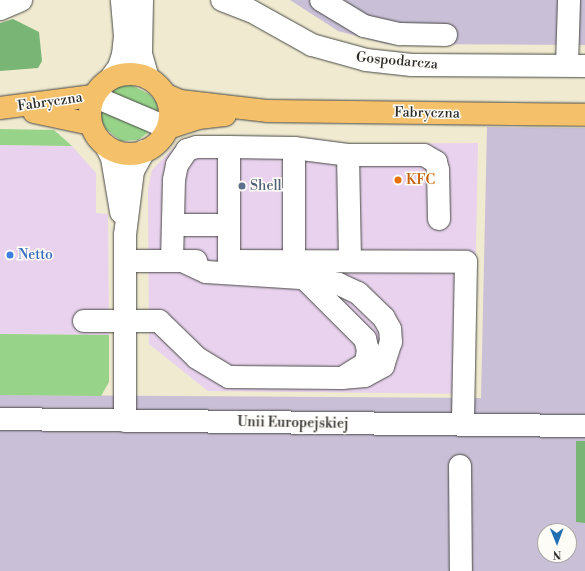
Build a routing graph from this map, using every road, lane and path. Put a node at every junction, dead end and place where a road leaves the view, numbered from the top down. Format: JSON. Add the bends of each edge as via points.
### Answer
{"nodes":[{"id":1,"x":22,"y":0,"type":"edge"},
{"id":2,"x":122,"y":0,"type":"edge"},
{"id":3,"x":142,"y":0,"type":"edge"},
{"id":4,"x":222,"y":0,"type":"edge"},
{"id":5,"x":321,"y":0,"type":"edge"},
{"id":6,"x":569,"y":0,"type":"edge"},
{"id":7,"x":0,"y":10,"type":"edge"},
{"id":8,"x":446,"y":36,"type":"dead end"},
{"id":9,"x":577,"y":37,"type":"edge"},
{"id":10,"x":576,"y":66,"type":"edge"},
{"id":11,"x":111,"y":78,"type":"junction"},
{"id":12,"x":148,"y":78,"type":"junction"},
{"id":13,"x":166,"y":95,"type":"junction"},
{"id":14,"x":93,"y":96,"type":"junction"},
{"id":15,"x":4,"y":108,"type":"edge"},
{"id":16,"x":268,"y":111,"type":"junction"},
{"id":17,"x":585,"y":115,"type":"edge"},
{"id":18,"x":91,"y":124,"type":"junction"},
{"id":19,"x":168,"y":128,"type":"junction"},
{"id":20,"x":106,"y":146,"type":"junction"},
{"id":21,"x":229,"y":147,"type":"junction"},
{"id":22,"x":294,"y":148,"type":"junction"},
{"id":23,"x":144,"y":152,"type":"junction"},
{"id":24,"x":348,"y":155,"type":"junction"},
{"id":25,"x":439,"y":219,"type":"dead end"},
{"id":26,"x":174,"y":225,"type":"junction"},
{"id":27,"x":229,"y":225,"type":"junction"},
{"id":28,"x":125,"y":234,"type":"junction"},
{"id":29,"x":125,"y":261,"type":"junction"},
{"id":30,"x":177,"y":261,"type":"junction"},
{"id":31,"x":229,"y":261,"type":"junction"},
{"id":32,"x":350,"y":262,"type":"junction"},
{"id":33,"x":298,"y":270,"type":"junction"},
{"id":34,"x":84,"y":321,"type":"dead end"},
{"id":35,"x":125,"y":321,"type":"junction"},
{"id":36,"x":0,"y":419,"type":"edge"},
{"id":37,"x":124,"y":421,"type":"junction"},
{"id":38,"x":463,"y":424,"type":"junction"},
{"id":39,"x":585,"y":426,"type":"edge"},
{"id":40,"x":460,"y":466,"type":"dead end"},
{"id":41,"x":460,"y":571,"type":"edge"}],
"edges":[{"from":1,"to":7,"type":"street"},
{"from":2,"to":11,"type":"street","via":[[125,36],[123,55],[119,67]]},
{"from":3,"to":12,"type":"street","via":[[141,54]]},
{"from":4,"to":10,"type":"street","name":"Gospodarcza","via":[[252,10],[312,45],[366,60],[412,65]]},
{"from":5,"to":8,"type":"street","via":[[364,26],[400,34]]},
{"from":6,"to":9,"type":"street"},
{"from":9,"to":10,"type":"street"},
{"from":11,"to":12,"type":"main road","via":[[130,73]]},
{"from":11,"to":14,"type":"main road"},
{"from":12,"to":13,"type":"main road"},
{"from":13,"to":16,"type":"main road","name":"Fabryczna","via":[[180,101]]},
{"from":13,"to":19,"type":"main road","via":[[171,112]]},
{"from":14,"to":15,"type":"main road","name":"Fabryczna"},
{"from":14,"to":18,"type":"main road","via":[[90,108]]},
{"from":14,"to":19,"type":"street"},
{"from":15,"to":18,"type":"main road","name":"Fabryczna","via":[[66,117]]},
{"from":16,"to":17,"type":"main road","name":"Fabryczna"},
{"from":16,"to":19,"type":"main road","name":"Fabryczna","via":[[198,118]]},
{"from":18,"to":20,"type":"main road"},
{"from":19,"to":23,"type":"main road","via":[[158,143]]},
{"from":20,"to":23,"type":"main road","via":[[124,154]]},
{"from":20,"to":28,"type":"street","via":[[115,171]]},
{"from":21,"to":22,"type":"street"},
{"from":21,"to":26,"type":"street","via":[[197,147],[187,150],[182,155],[174,176]]},
{"from":21,"to":27,"type":"street"},
{"from":22,"to":24,"type":"street"},
{"from":22,"to":33,"type":"street"},
{"from":23,"to":28,"type":"street","via":[[133,172]]},
{"from":24,"to":25,"type":"street","via":[[424,155],[431,158],[436,162],[438,170]]},
{"from":24,"to":32,"type":"street"},
{"from":26,"to":27,"type":"street"},
{"from":26,"to":30,"type":"street"},
{"from":27,"to":31,"type":"street"},
{"from":28,"to":29,"type":"street"},
{"from":29,"to":30,"type":"street"},
{"from":29,"to":35,"type":"street"},
{"from":30,"to":31,"type":"street"},
{"from":30,"to":33,"type":"street","via":[[206,272]]},
{"from":31,"to":33,"type":"street"},
{"from":32,"to":33,"type":"street"},
{"from":32,"to":38,"type":"street","via":[[466,262]]},
{"from":33,"to":35,"type":"street","via":[[358,293],[384,318],[390,329],[390,348],[383,366],[365,376],[342,378],[229,377],[197,358],[159,321]]},
{"from":34,"to":35,"type":"street"},
{"from":35,"to":37,"type":"street"},
{"from":36,"to":37,"type":"street","name":"Unii Europejskiej"},
{"from":37,"to":38,"type":"street","name":"Unii Europejskiej"},
{"from":38,"to":39,"type":"street","name":"Unii Europejskiej"},
{"from":40,"to":41,"type":"street"}]}
